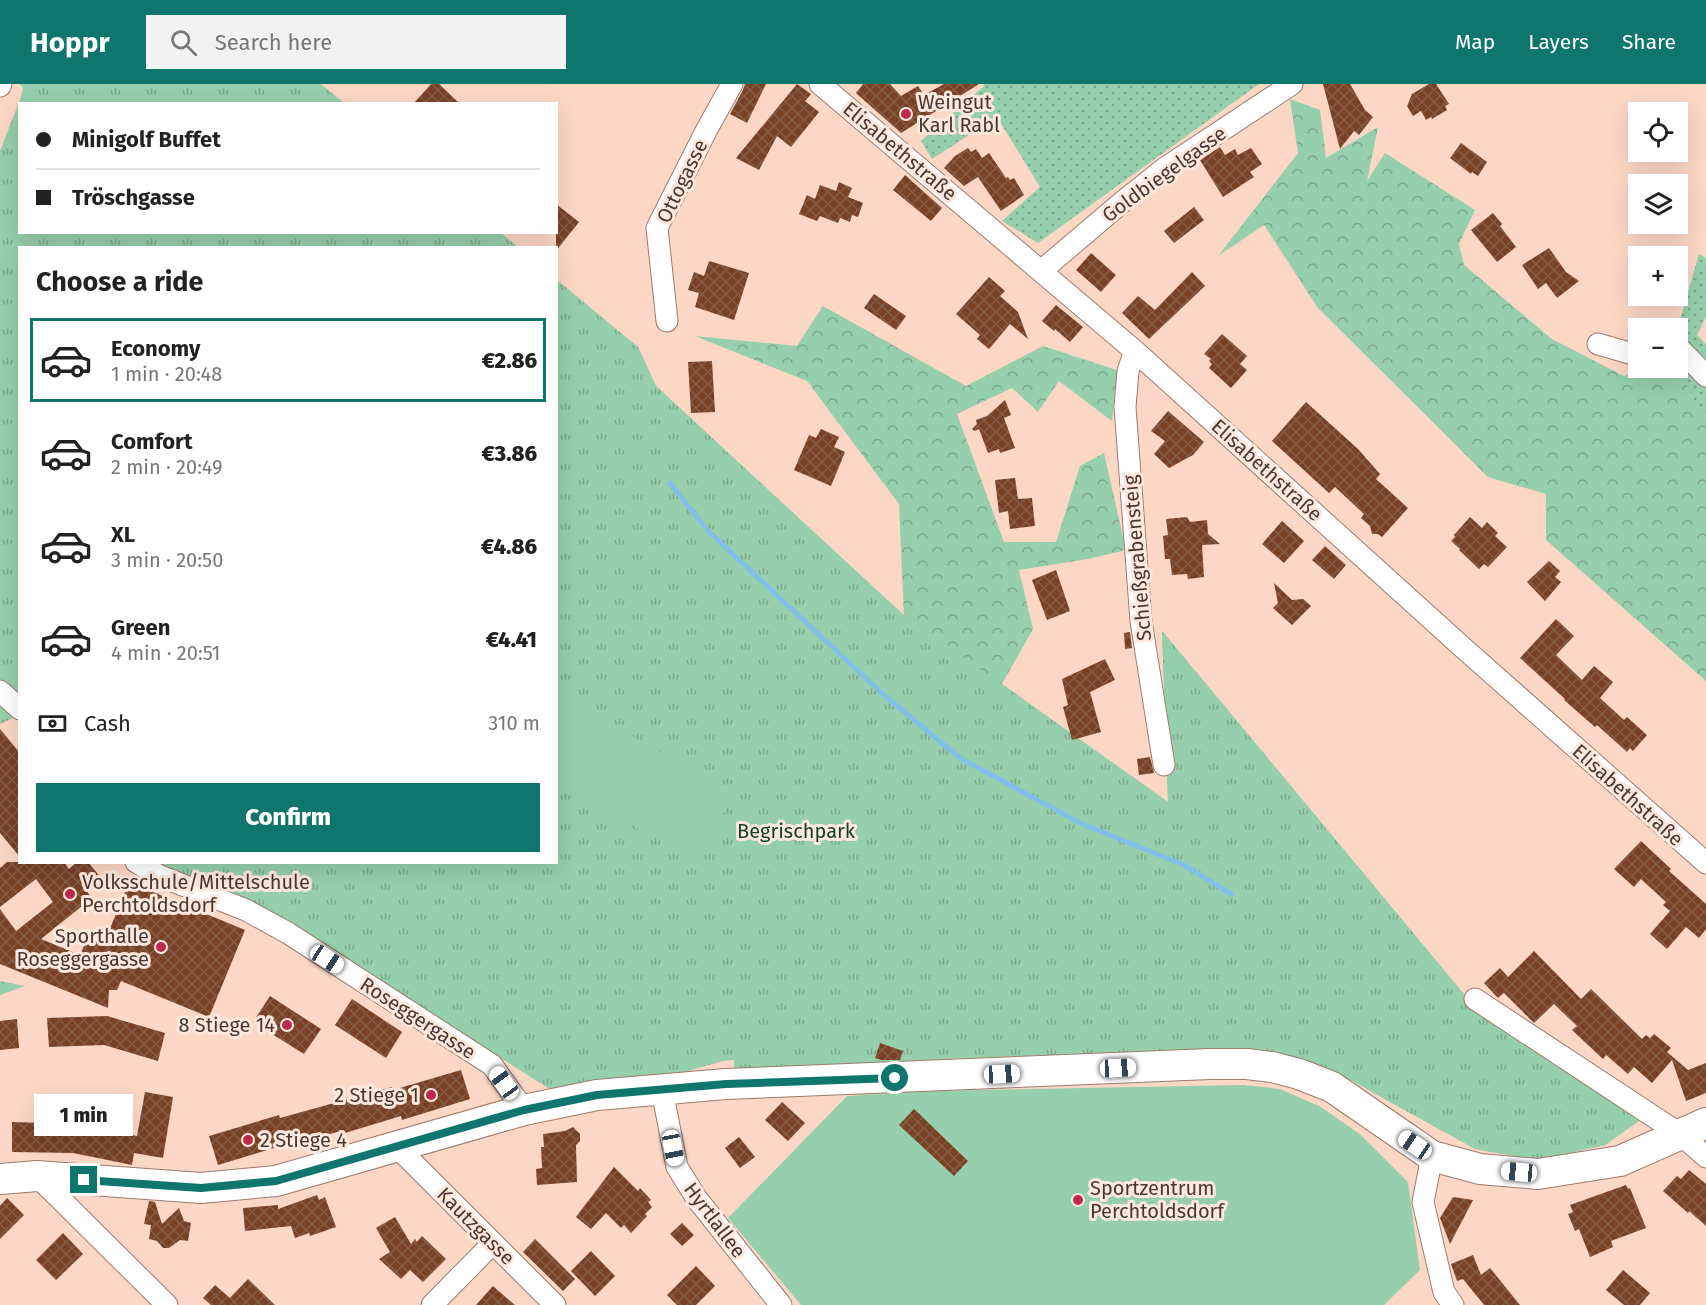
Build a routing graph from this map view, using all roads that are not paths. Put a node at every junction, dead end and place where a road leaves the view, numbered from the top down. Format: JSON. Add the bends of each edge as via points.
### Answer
{"nodes":[{"id":1,"x":732,"y":84,"type":"edge"},
{"id":2,"x":820,"y":84,"type":"edge"},
{"id":3,"x":1292,"y":84,"type":"edge"},
{"id":4,"x":1041,"y":271,"type":"junction"},
{"id":5,"x":667,"y":321,"type":"dead end"},
{"id":6,"x":1598,"y":344,"type":"dead end"},
{"id":7,"x":1135,"y":351,"type":"junction"},
{"id":8,"x":1628,"y":352,"type":"edge"},
{"id":9,"x":1688,"y":357,"type":"edge"},
{"id":10,"x":1706,"y":376,"type":"edge"},
{"id":11,"x":0,"y":691,"type":"edge"},
{"id":12,"x":18,"y":708,"type":"edge"},
{"id":13,"x":1164,"y":765,"type":"dead end"},
{"id":14,"x":139,"y":864,"type":"edge"},
{"id":15,"x":1706,"y":864,"type":"edge"},
{"id":16,"x":1475,"y":999,"type":"dead end"},
{"id":17,"x":662,"y":1090,"type":"junction"},
{"id":18,"x":524,"y":1110,"type":"junction"},
{"id":19,"x":1693,"y":1129,"type":"edge"},
{"id":20,"x":397,"y":1147,"type":"junction"},
{"id":21,"x":1432,"y":1156,"type":"junction"},
{"id":22,"x":1706,"y":1157,"type":"edge"},
{"id":23,"x":37,"y":1176,"type":"junction"},
{"id":24,"x":0,"y":1179,"type":"edge"},
{"id":25,"x":493,"y":1243,"type":"junction"},
{"id":26,"x":167,"y":1305,"type":"edge"},
{"id":27,"x":432,"y":1305,"type":"edge"},
{"id":28,"x":555,"y":1305,"type":"edge"},
{"id":29,"x":781,"y":1305,"type":"edge"},
{"id":30,"x":1453,"y":1305,"type":"edge"}],
"edges":[{"from":1,"to":5,"type":"street","name":"Ottogasse","via":[[657,228]]},
{"from":2,"to":4,"type":"street","name":"Elisabethstraße"},
{"from":3,"to":4,"type":"street","name":"Goldbiegelgasse","via":[[1165,168]]},
{"from":4,"to":7,"type":"street","name":"Elisabethstraße"},
{"from":6,"to":8,"type":"street"},
{"from":7,"to":13,"type":"street","name":"Schießgrabensteig","via":[[1128,371],[1125,407],[1141,621]]},
{"from":7,"to":15,"type":"street","name":"Elisabethstraße"},
{"from":9,"to":10,"type":"street"},
{"from":11,"to":12,"type":"street"},
{"from":14,"to":18,"type":"street","name":"Roseggergasse","via":[[246,910],[288,933],[492,1065]]},
{"from":16,"to":19,"type":"street"},
{"from":17,"to":18,"type":"street","via":[[597,1095]]},
{"from":17,"to":21,"type":"street","via":[[726,1084],[1247,1064],[1299,1074],[1332,1088]]},
{"from":17,"to":29,"type":"street","name":"Hyrtlallee","via":[[677,1167],[697,1199]]},
{"from":18,"to":20,"type":"street"},
{"from":19,"to":21,"type":"street","via":[[1620,1161],[1538,1174],[1480,1169]]},
{"from":19,"to":22,"type":"street"},
{"from":20,"to":23,"type":"street","via":[[276,1181],[201,1188]]},
{"from":20,"to":25,"type":"street","name":"Kautzgasse"},
{"from":21,"to":30,"type":"street","via":[[1423,1202],[1444,1292]]},
{"from":23,"to":24,"type":"street"},
{"from":23,"to":26,"type":"street"},
{"from":25,"to":27,"type":"street"},
{"from":25,"to":28,"type":"street","name":"Kautzgasse"}]}
